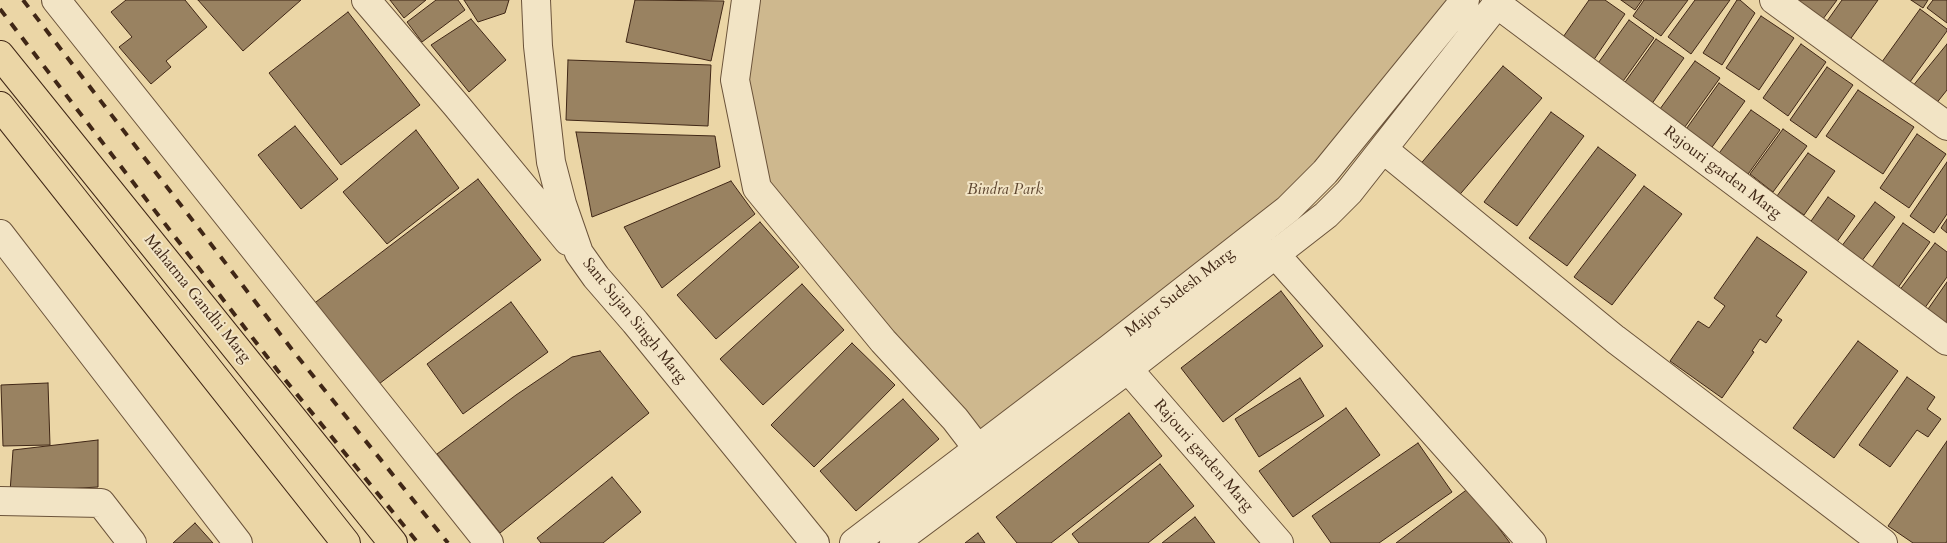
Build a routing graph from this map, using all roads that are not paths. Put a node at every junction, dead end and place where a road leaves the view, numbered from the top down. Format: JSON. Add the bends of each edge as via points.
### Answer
{"nodes":[{"id":1,"x":56,"y":0,"type":"edge"},
{"id":2,"x":366,"y":0,"type":"edge"},
{"id":3,"x":536,"y":0,"type":"edge"},
{"id":4,"x":746,"y":0,"type":"edge"},
{"id":5,"x":1465,"y":0,"type":"edge"},
{"id":6,"x":1774,"y":0,"type":"edge"},
{"id":7,"x":1498,"y":2,"type":"edge"},
{"id":8,"x":0,"y":55,"type":"edge"},
{"id":9,"x":0,"y":106,"type":"edge"},
{"id":10,"x":1947,"y":126,"type":"edge"},
{"id":11,"x":1383,"y":149,"type":"junction"},
{"id":12,"x":1306,"y":192,"type":"junction"},
{"id":13,"x":1329,"y":212,"type":"junction"},
{"id":14,"x":0,"y":234,"type":"edge"},
{"id":15,"x":579,"y":253,"type":"junction"},
{"id":16,"x":1275,"y":254,"type":"junction"},
{"id":17,"x":1947,"y":341,"type":"edge"},
{"id":18,"x":1128,"y":369,"type":"junction"},
{"id":19,"x":978,"y":449,"type":"junction"},
{"id":20,"x":0,"y":501,"type":"edge"},
{"id":21,"x":132,"y":543,"type":"edge"},
{"id":22,"x":238,"y":543,"type":"edge"},
{"id":23,"x":346,"y":543,"type":"edge"},
{"id":24,"x":393,"y":543,"type":"edge"},
{"id":25,"x":489,"y":543,"type":"edge"},
{"id":26,"x":814,"y":543,"type":"edge"},
{"id":27,"x":854,"y":543,"type":"edge"},
{"id":28,"x":894,"y":543,"type":"edge"},
{"id":29,"x":1279,"y":543,"type":"edge"},
{"id":30,"x":1532,"y":543,"type":"edge"},
{"id":31,"x":1883,"y":543,"type":"edge"}],
"edges":[{"from":1,"to":25,"type":"street"},
{"from":2,"to":15,"type":"street"},
{"from":3,"to":15,"type":"street","name":"Sant Sujan Singh Marg","via":[[551,162]]},
{"from":4,"to":19,"type":"street","via":[[735,80],[757,188],[883,341]]},
{"from":5,"to":12,"type":"street","name":"Major Sudesh Marg"},
{"from":6,"to":10,"type":"street"},
{"from":7,"to":11,"type":"street","name":"Major Sudesh Marg"},
{"from":7,"to":17,"type":"street","name":"Rajouri garden Marg"},
{"from":8,"to":24,"type":"main road","name":"Mahatma Gandhi Marg"},
{"from":9,"to":23,"type":"main road","name":"Mahatma Gandhi Marg"},
{"from":11,"to":13,"type":"street","name":"Major Sudesh Marg"},
{"from":11,"to":31,"type":"street","via":[[1615,339]]},
{"from":12,"to":13,"type":"street"},
{"from":12,"to":19,"type":"street","name":"Major Sudesh Marg","via":[[1125,337]]},
{"from":13,"to":16,"type":"street","name":"Major Sudesh Marg"},
{"from":14,"to":22,"type":"street"},
{"from":15,"to":26,"type":"street","name":"Sant Sujan Singh Marg"},
{"from":16,"to":18,"type":"street","name":"Major Sudesh Marg"},
{"from":16,"to":30,"type":"street"},
{"from":18,"to":28,"type":"street","name":"Major Sudesh Marg"},
{"from":18,"to":29,"type":"street","name":"Rajouri garden Marg"},
{"from":19,"to":27,"type":"street","name":"Major Sudesh Marg"},
{"from":20,"to":21,"type":"street","via":[[101,502]]}]}
